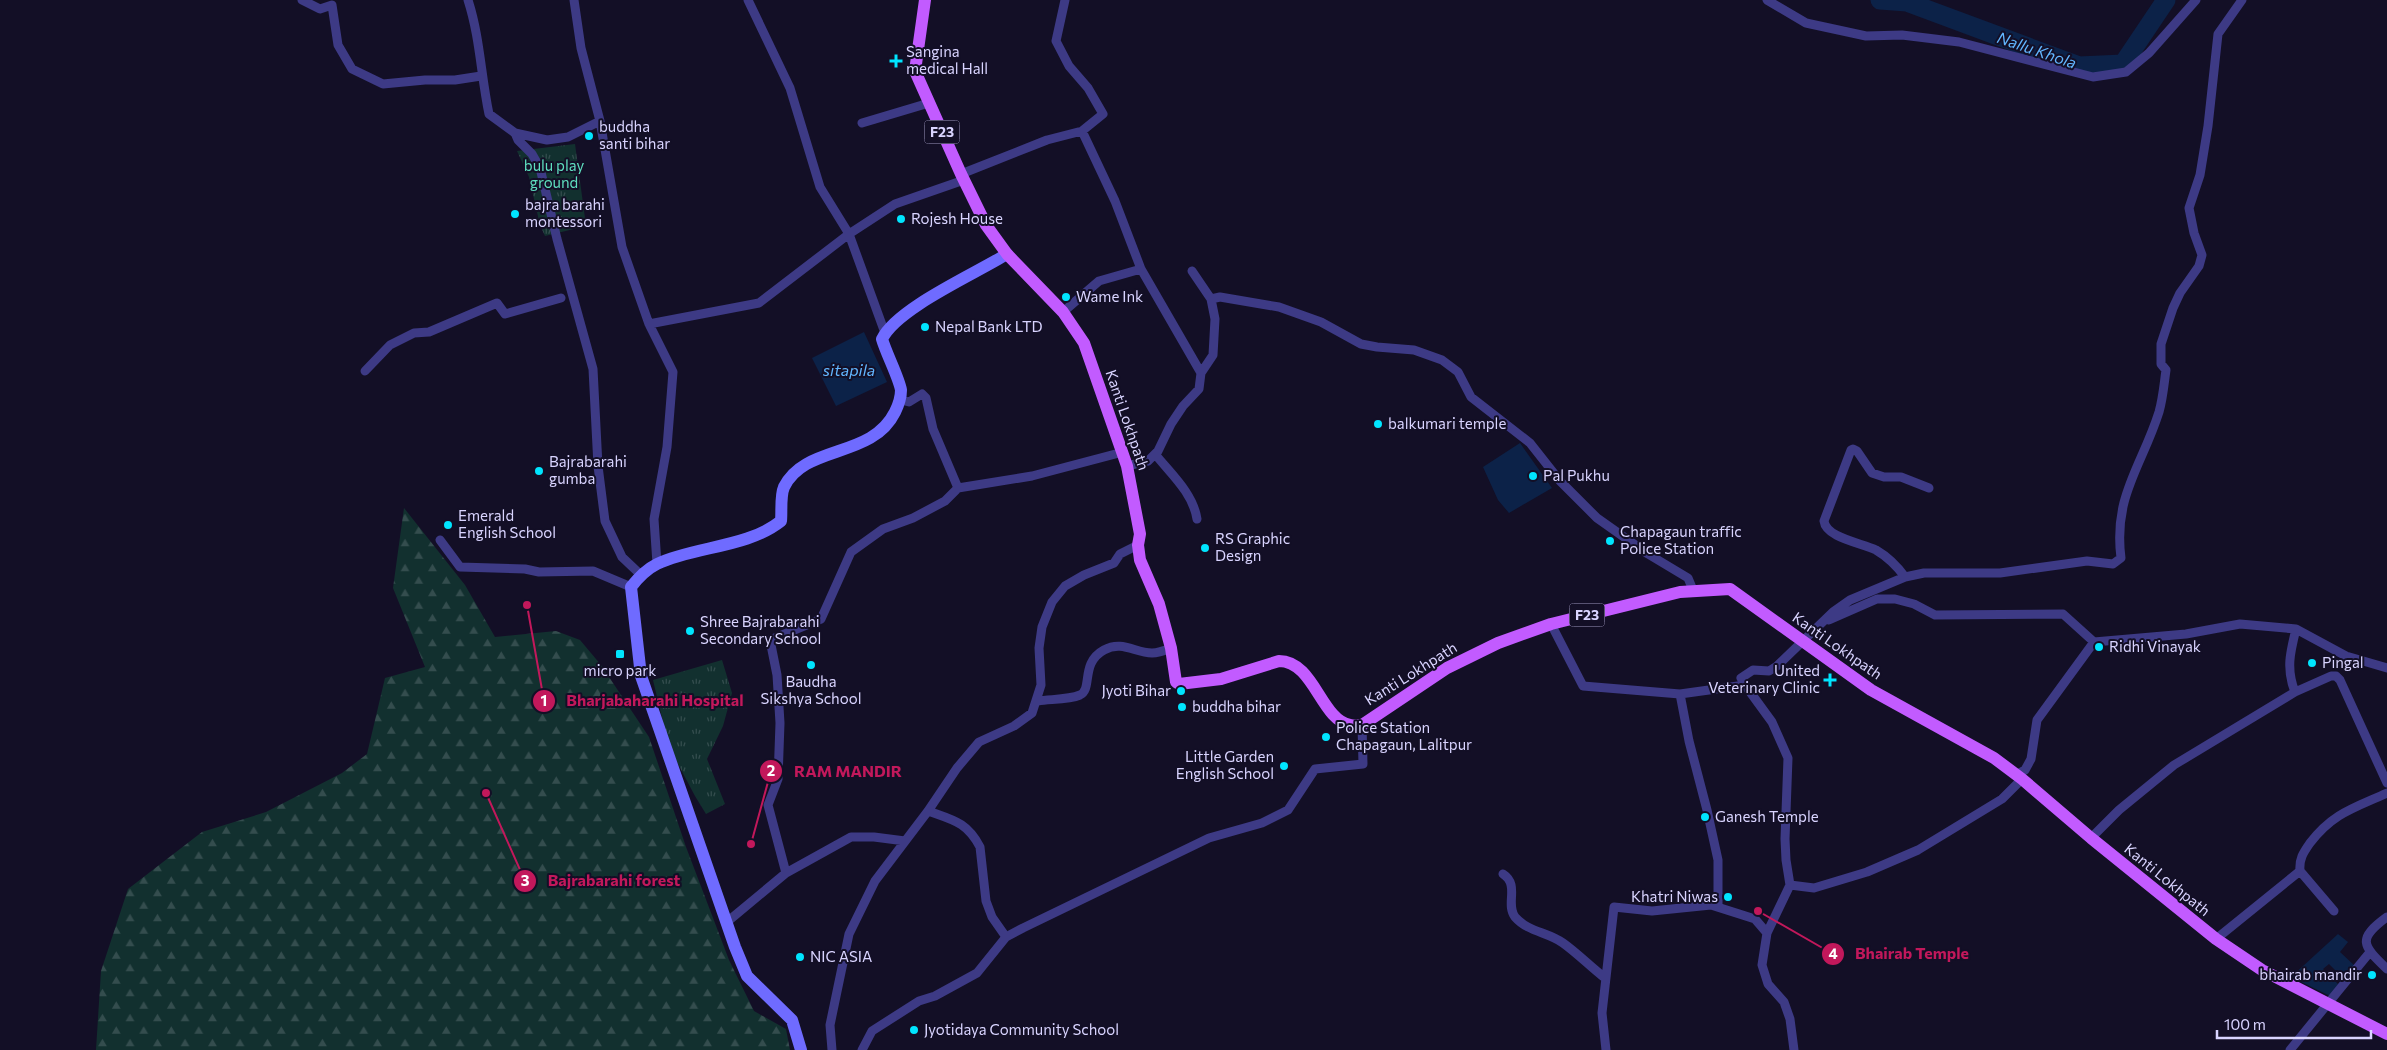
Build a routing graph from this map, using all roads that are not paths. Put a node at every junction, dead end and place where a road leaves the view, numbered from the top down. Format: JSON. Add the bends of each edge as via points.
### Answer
{"nodes":[{"id":1,"x":302,"y":0,"type":"edge"},
{"id":2,"x":468,"y":0,"type":"edge"},
{"id":3,"x":574,"y":0,"type":"edge"},
{"id":4,"x":748,"y":0,"type":"edge"},
{"id":5,"x":925,"y":0,"type":"edge"},
{"id":6,"x":1065,"y":0,"type":"edge"},
{"id":7,"x":1767,"y":0,"type":"edge"},
{"id":8,"x":2196,"y":0,"type":"edge"},
{"id":9,"x":2242,"y":0,"type":"edge"},
{"id":10,"x":481,"y":76,"type":"junction"},
{"id":11,"x":929,"y":103,"type":"junction"},
{"id":12,"x":600,"y":120,"type":"junction"},
{"id":13,"x":862,"y":123,"type":"dead end"},
{"id":14,"x":1082,"y":131,"type":"junction"},
{"id":15,"x":515,"y":133,"type":"junction"},
{"id":16,"x":962,"y":177,"type":"junction"},
{"id":17,"x":849,"y":234,"type":"junction"},
{"id":18,"x":1007,"y":254,"type":"junction"},
{"id":19,"x":1141,"y":268,"type":"junction"},
{"id":20,"x":1192,"y":271,"type":"dead end"},
{"id":21,"x":561,"y":298,"type":"dead end"},
{"id":22,"x":1211,"y":299,"type":"junction"},
{"id":23,"x":1062,"y":312,"type":"junction"},
{"id":24,"x":649,"y":324,"type":"junction"},
{"id":25,"x":885,"y":333,"type":"junction"},
{"id":26,"x":365,"y":371,"type":"dead end"},
{"id":27,"x":1201,"y":373,"type":"junction"},
{"id":28,"x":901,"y":400,"type":"junction"},
{"id":29,"x":1122,"y":452,"type":"junction"},
{"id":30,"x":1155,"y":454,"type":"junction"},
{"id":31,"x":1127,"y":466,"type":"junction"},
{"id":32,"x":958,"y":488,"type":"junction"},
{"id":33,"x":1929,"y":488,"type":"dead end"},
{"id":34,"x":1197,"y":519,"type":"dead end"},
{"id":35,"x":440,"y":540,"type":"dead end"},
{"id":36,"x":1138,"y":545,"type":"junction"},
{"id":37,"x":658,"y":564,"type":"junction"},
{"id":38,"x":642,"y":575,"type":"junction"},
{"id":39,"x":1904,"y":577,"type":"junction"},
{"id":40,"x":631,"y":587,"type":"junction"},
{"id":41,"x":1693,"y":590,"type":"junction"},
{"id":42,"x":1822,"y":623,"type":"junction"},
{"id":43,"x":1551,"y":624,"type":"junction"},
{"id":44,"x":2296,"y":629,"type":"junction"},
{"id":45,"x":2094,"y":642,"type":"junction"},
{"id":46,"x":1802,"y":643,"type":"junction"},
{"id":47,"x":1171,"y":648,"type":"junction"},
{"id":48,"x":2387,"y":668,"type":"edge"},
{"id":49,"x":1745,"y":684,"type":"junction"},
{"id":50,"x":2295,"y":692,"type":"junction"},
{"id":51,"x":1680,"y":694,"type":"junction"},
{"id":52,"x":1038,"y":701,"type":"junction"},
{"id":53,"x":1362,"y":725,"type":"junction"},
{"id":54,"x":2019,"y":777,"type":"junction"},
{"id":55,"x":2387,"y":784,"type":"edge"},
{"id":56,"x":2387,"y":793,"type":"edge"},
{"id":57,"x":928,"y":811,"type":"junction"},
{"id":58,"x":2090,"y":838,"type":"junction"},
{"id":59,"x":905,"y":841,"type":"junction"},
{"id":60,"x":2300,"y":871,"type":"junction"},
{"id":61,"x":786,"y":874,"type":"junction"},
{"id":62,"x":1502,"y":874,"type":"dead end"},
{"id":63,"x":1790,"y":886,"type":"junction"},
{"id":64,"x":1718,"y":907,"type":"junction"},
{"id":65,"x":2334,"y":911,"type":"dead end"},
{"id":66,"x":2387,"y":917,"type":"edge"},
{"id":67,"x":726,"y":922,"type":"junction"},
{"id":68,"x":1767,"y":933,"type":"junction"},
{"id":69,"x":1006,"y":937,"type":"junction"},
{"id":70,"x":2216,"y":939,"type":"junction"},
{"id":71,"x":2368,"y":948,"type":"junction"},
{"id":72,"x":2387,"y":969,"type":"edge"},
{"id":73,"x":1605,"y":978,"type":"junction"},
{"id":74,"x":2327,"y":1003,"type":"junction"},
{"id":75,"x":2387,"y":1034,"type":"edge"},
{"id":76,"x":801,"y":1050,"type":"edge"},
{"id":77,"x":832,"y":1050,"type":"edge"},
{"id":78,"x":862,"y":1050,"type":"edge"},
{"id":79,"x":1606,"y":1050,"type":"edge"},
{"id":80,"x":1794,"y":1050,"type":"edge"},
{"id":81,"x":2290,"y":1050,"type":"edge"}],
"edges":[{"from":1,"to":10,"type":"street","via":[[320,10],[332,5],[338,45],[352,69],[383,84]]},
{"from":2,"to":10,"type":"street","via":[[481,60]]},
{"from":3,"to":12,"type":"street","via":[[581,48]]},
{"from":4,"to":17,"type":"street","via":[[790,88],[820,187]]},
{"from":5,"to":11,"type":"main road","name":"Kanti Lokhpath","number":"F23","via":[[915,71]]},
{"from":6,"to":14,"type":"street","via":[[1056,41],[1069,66],[1088,88],[1103,114]]},
{"from":7,"to":8,"type":"street","via":[[1806,23],[1866,36],[1902,35],[1959,42],[2093,77],[2126,72],[2149,53]]},
{"from":9,"to":39,"type":"street","via":[[2218,34],[2208,126],[2200,175],[2190,208],[2202,255],[2199,266],[2173,308],[2161,344],[2161,364],[2166,370],[2163,391],[2158,413],[2130,478],[2120,517],[2120,558],[2114,564],[2087,560],[2000,573],[1932,573]]},
{"from":10,"to":15,"type":"street","via":[[489,114]]},
{"from":11,"to":13,"type":"street"},
{"from":11,"to":16,"type":"main road","name":"Kanti Lokhpath","number":"F23"},
{"from":12,"to":15,"type":"street","via":[[568,137],[547,140]]},
{"from":12,"to":24,"type":"street","via":[[622,247]]},
{"from":14,"to":16,"type":"street","via":[[1047,140]]},
{"from":14,"to":19,"type":"street","via":[[1115,201]]},
{"from":15,"to":38,"type":"street","via":[[540,168],[592,369],[598,466],[606,520],[622,556]]},
{"from":16,"to":17,"type":"street","via":[[895,204]]},
{"from":16,"to":18,"type":"main road","name":"Kanti Lokhpath","number":"F23","via":[[986,224]]},
{"from":17,"to":24,"type":"street","via":[[759,303]]},
{"from":17,"to":25,"type":"street"},
{"from":18,"to":23,"type":"main road","name":"Kanti Lokhpath","number":"F23"},
{"from":18,"to":25,"type":"street","via":[[907,312]]},
{"from":19,"to":23,"type":"street","via":[[1100,281]]},
{"from":19,"to":27,"type":"street"},
{"from":20,"to":22,"type":"street"},
{"from":21,"to":26,"type":"street","via":[[505,314],[497,303],[430,332],[414,333],[390,345]]},
{"from":22,"to":27,"type":"street","via":[[1215,319],[1213,355]]},
{"from":22,"to":41,"type":"street","via":[[1228,298],[1279,308],[1320,322],[1361,344],[1414,350],[1442,360],[1458,372],[1470,397],[1530,443],[1560,481],[1597,518],[1688,578]]},
{"from":23,"to":29,"type":"main road","name":"Kanti Lokhpath","number":"F23","via":[[1084,343]]},
{"from":24,"to":37,"type":"street","via":[[673,372],[667,447],[654,519]]},
{"from":25,"to":28,"type":"street","via":[[882,339],[900,388]]},
{"from":27,"to":30,"type":"street","via":[[1199,389],[1183,406]]},
{"from":28,"to":32,"type":"street","via":[[909,402],[922,394],[926,398],[933,429]]},
{"from":28,"to":37,"type":"street","via":[[891,420],[874,438],[798,469],[784,487],[781,521],[772,528]]},
{"from":29,"to":31,"type":"main road","name":"Kanti Lokhpath","number":"F23"},
{"from":29,"to":32,"type":"street","via":[[1032,476]]},
{"from":30,"to":31,"type":"street","via":[[1148,461]]},
{"from":30,"to":34,"type":"street","via":[[1188,494]]},
{"from":31,"to":36,"type":"main road","name":"Kanti Lokhpath","number":"F23","via":[[1140,534]]},
{"from":32,"to":61,"type":"street","via":[[945,501],[883,529],[851,552],[821,619],[770,640],[777,675],[780,723],[778,779],[768,805]]},
{"from":33,"to":39,"type":"street","via":[[1901,477],[1872,473],[1853,449],[1824,521],[1833,534],[1884,555]]},
{"from":35,"to":40,"type":"street","via":[[460,567],[539,572],[593,571]]},
{"from":36,"to":47,"type":"main road","name":"Kanti Lokhpath","number":"F23","via":[[1140,560],[1159,604]]},
{"from":36,"to":52,"type":"street","via":[[1120,554],[1114,563],[1065,586],[1052,602],[1042,627],[1039,648],[1041,685]]},
{"from":37,"to":38,"type":"street"},
{"from":38,"to":40,"type":"street"},
{"from":39,"to":42,"type":"street","via":[[1850,600]]},
{"from":40,"to":67,"type":"street","via":[[641,676]]},
{"from":41,"to":43,"type":"main road","name":"Kanti Lokhpath","number":"F23"},
{"from":41,"to":46,"type":"main road","name":"Kanti Lokhpath","number":"F23","via":[[1730,589]]},
{"from":42,"to":45,"type":"street","via":[[1877,600],[1895,599],[1914,604],[1934,615],[2063,614]]},
{"from":42,"to":46,"type":"street"},
{"from":43,"to":51,"type":"street","via":[[1583,686]]},
{"from":43,"to":53,"type":"main road","name":"Kanti Lokhpath","number":"F23","via":[[1498,643],[1447,668]]},
{"from":44,"to":45,"type":"street","via":[[2240,624],[2186,634]]},
{"from":44,"to":48,"type":"street","via":[[2346,656]]},
{"from":44,"to":50,"type":"street","via":[[2289,667]]},
{"from":45,"to":54,"type":"street","via":[[2037,720],[2031,759]]},
{"from":46,"to":49,"type":"street","via":[[1769,671],[1754,670],[1741,678]]},
{"from":46,"to":54,"type":"main road","name":"Kanti Lokhpath","number":"F23","via":[[1871,690],[1994,758]]},
{"from":47,"to":52,"type":"street","via":[[1152,653],[1121,645],[1105,649],[1094,657],[1089,666],[1086,688],[1081,694]]},
{"from":47,"to":53,"type":"main road","name":"Kanti Lokhpath","number":"F23","via":[[1174,677],[1179,684],[1221,679],[1279,660],[1294,663],[1337,719],[1349,725]]},
{"from":49,"to":51,"type":"street"},
{"from":49,"to":63,"type":"street","via":[[1772,722],[1788,758],[1785,846]]},
{"from":50,"to":55,"type":"street","via":[[2332,676],[2338,677]]},
{"from":50,"to":58,"type":"street","via":[[2161,774]]},
{"from":51,"to":64,"type":"street","via":[[1718,860]]},
{"from":52,"to":57,"type":"street","via":[[1026,718],[979,742]]},
{"from":53,"to":69,"type":"street","via":[[1363,764],[1314,769],[1288,810],[1262,823],[1209,838]]},
{"from":54,"to":58,"type":"main road","name":"Kanti Lokhpath","number":"F23"},
{"from":54,"to":63,"type":"street","via":[[2002,799],[1918,850],[1867,872],[1814,888]]},
{"from":56,"to":60,"type":"street","via":[[2343,812],[2325,824],[2301,856]]},
{"from":57,"to":59,"type":"street"},
{"from":57,"to":69,"type":"street","via":[[966,826],[976,839],[980,846],[986,901],[992,917]]},
{"from":58,"to":70,"type":"main road","name":"Kanti Lokhpath","number":"F23"},
{"from":59,"to":61,"type":"street","via":[[874,836],[851,837]]},
{"from":59,"to":77,"type":"street","via":[[875,881],[849,934],[830,1025]]},
{"from":60,"to":65,"type":"street"},
{"from":60,"to":70,"type":"street"},
{"from":61,"to":67,"type":"street"},
{"from":62,"to":73,"type":"street","via":[[1511,884],[1512,912],[1516,918],[1535,931],[1563,943]]},
{"from":63,"to":68,"type":"street"},
{"from":64,"to":68,"type":"street","via":[[1755,919]]},
{"from":64,"to":73,"type":"street","via":[[1652,911],[1614,907]]},
{"from":66,"to":71,"type":"street","via":[[2371,929]]},
{"from":67,"to":76,"type":"street","via":[[747,976],[792,1020]]},
{"from":68,"to":80,"type":"street","via":[[1762,965],[1768,984],[1784,1002]]},
{"from":69,"to":78,"type":"street","via":[[977,973],[919,1001],[872,1031]]},
{"from":70,"to":74,"type":"main road","name":"Kanti Lokhpath","number":"F23","via":[[2262,970]]},
{"from":71,"to":72,"type":"street"},
{"from":71,"to":74,"type":"street"},
{"from":73,"to":79,"type":"street","via":[[1602,1013]]},
{"from":74,"to":75,"type":"main road","name":"Kanti Lokhpath","number":"F23"},
{"from":74,"to":81,"type":"street"}]}
